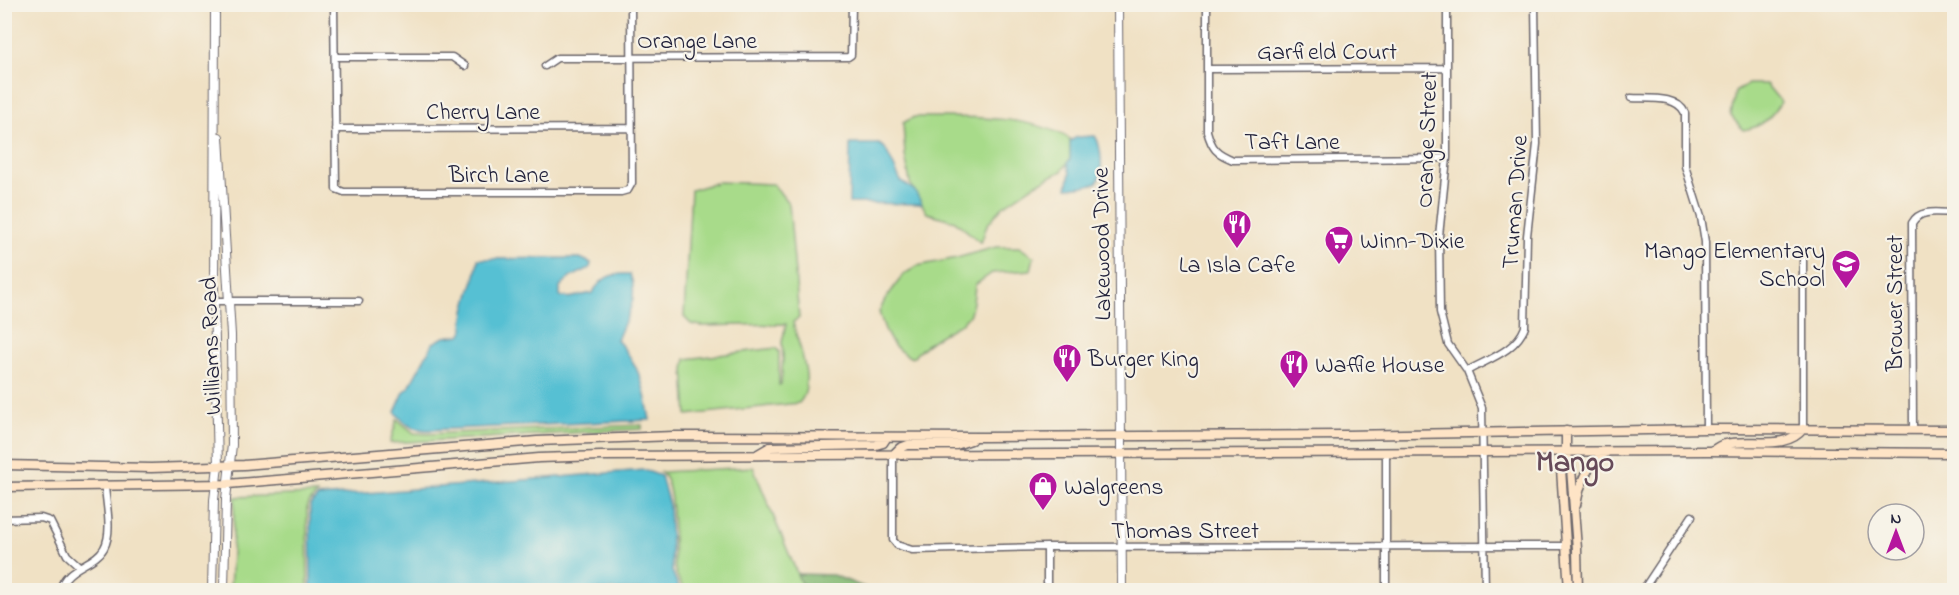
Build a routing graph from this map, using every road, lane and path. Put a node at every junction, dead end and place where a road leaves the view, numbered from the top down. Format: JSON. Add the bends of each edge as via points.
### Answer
{"nodes":[{"id":1,"x":215,"y":4,"type":"edge"},
{"id":2,"x":334,"y":4,"type":"edge"},
{"id":3,"x":631,"y":4,"type":"edge"},
{"id":4,"x":852,"y":4,"type":"edge"},
{"id":5,"x":1118,"y":4,"type":"edge"},
{"id":6,"x":1207,"y":4,"type":"edge"},
{"id":7,"x":1447,"y":4,"type":"edge"},
{"id":8,"x":1535,"y":4,"type":"edge"},
{"id":9,"x":335,"y":57,"type":"junction"},
{"id":10,"x":631,"y":58,"type":"junction"},
{"id":11,"x":465,"y":66,"type":"dead end"},
{"id":12,"x":545,"y":66,"type":"dead end"},
{"id":13,"x":1447,"y":68,"type":"junction"},
{"id":14,"x":1207,"y":69,"type":"junction"},
{"id":15,"x":1631,"y":98,"type":"dead end"},
{"id":16,"x":215,"y":100,"type":"junction"},
{"id":17,"x":631,"y":128,"type":"junction"},
{"id":18,"x":335,"y":129,"type":"junction"},
{"id":19,"x":1447,"y":158,"type":"junction"},
{"id":20,"x":1954,"y":213,"type":"edge"},
{"id":21,"x":1803,"y":252,"type":"dead end"},
{"id":22,"x":214,"y":301,"type":"junction"},
{"id":23,"x":229,"y":301,"type":"junction"},
{"id":24,"x":359,"y":301,"type":"dead end"},
{"id":25,"x":1467,"y":371,"type":"junction"},
{"id":26,"x":1706,"y":429,"type":"junction"},
{"id":27,"x":1803,"y":429,"type":"junction"},
{"id":28,"x":1913,"y":429,"type":"junction"},
{"id":29,"x":1954,"y":430,"type":"edge"},
{"id":30,"x":1566,"y":431,"type":"junction"},
{"id":31,"x":1483,"y":432,"type":"junction"},
{"id":32,"x":1122,"y":436,"type":"junction"},
{"id":33,"x":887,"y":437,"type":"junction"},
{"id":34,"x":983,"y":437,"type":"junction"},
{"id":35,"x":1566,"y":451,"type":"junction"},
{"id":36,"x":1709,"y":451,"type":"junction"},
{"id":37,"x":1607,"y":452,"type":"junction"},
{"id":38,"x":1386,"y":453,"type":"junction"},
{"id":39,"x":1484,"y":453,"type":"junction"},
{"id":40,"x":1954,"y":453,"type":"edge"},
{"id":41,"x":755,"y":455,"type":"junction"},
{"id":42,"x":893,"y":455,"type":"junction"},
{"id":43,"x":1122,"y":455,"type":"junction"},
{"id":44,"x":4,"y":465,"type":"edge"},
{"id":45,"x":231,"y":465,"type":"junction"},
{"id":46,"x":218,"y":466,"type":"junction"},
{"id":47,"x":215,"y":484,"type":"junction"},
{"id":48,"x":228,"y":484,"type":"junction"},
{"id":49,"x":105,"y":486,"type":"junction"},
{"id":50,"x":4,"y":487,"type":"edge"},
{"id":51,"x":1575,"y":514,"type":"junction"},
{"id":52,"x":1692,"y":516,"type":"dead end"},
{"id":53,"x":4,"y":519,"type":"edge"},
{"id":54,"x":1485,"y":546,"type":"junction"},
{"id":55,"x":1565,"y":546,"type":"junction"},
{"id":56,"x":1047,"y":548,"type":"junction"},
{"id":57,"x":1122,"y":548,"type":"junction"},
{"id":58,"x":1386,"y":548,"type":"junction"},
{"id":59,"x":79,"y":566,"type":"junction"},
{"id":60,"x":60,"y":591,"type":"edge"},
{"id":61,"x":212,"y":591,"type":"edge"},
{"id":62,"x":224,"y":591,"type":"edge"},
{"id":63,"x":1047,"y":591,"type":"edge"},
{"id":64,"x":1122,"y":591,"type":"edge"},
{"id":65,"x":1386,"y":591,"type":"edge"},
{"id":66,"x":1485,"y":591,"type":"edge"},
{"id":67,"x":1569,"y":591,"type":"edge"},
{"id":68,"x":1578,"y":591,"type":"edge"},
{"id":69,"x":1643,"y":591,"type":"edge"}],
"edges":[{"from":1,"to":16,"type":"street","name":"Williams Road"},
{"from":2,"to":9,"type":"street"},
{"from":3,"to":10,"type":"street"},
{"from":4,"to":10,"type":"street","name":"Orange Lane","via":[[848,57]]},
{"from":5,"to":32,"type":"street","name":"Lakewood Drive"},
{"from":6,"to":14,"type":"street","name":"Taft Lane"},
{"from":7,"to":13,"type":"street","name":"Orange Street"},
{"from":8,"to":25,"type":"street","name":"Truman Drive","via":[[1537,144],[1527,236],[1525,327],[1512,346]]},
{"from":9,"to":11,"type":"street","via":[[452,57]]},
{"from":9,"to":18,"type":"street"},
{"from":10,"to":12,"type":"street","name":"Orange Lane","via":[[557,58]]},
{"from":10,"to":17,"type":"street"},
{"from":13,"to":14,"type":"street","name":"Garfield Court"},
{"from":13,"to":19,"type":"street","name":"Orange Street"},
{"from":14,"to":19,"type":"street","name":"Taft Lane","via":[[1210,143],[1218,154],[1233,160]]},
{"from":15,"to":26,"type":"street","via":[[1674,101],[1685,113],[1685,166],[1705,242]]},
{"from":16,"to":22,"type":"street","name":"Williams Road"},
{"from":16,"to":23,"type":"street","name":"Williams Road"},
{"from":17,"to":18,"type":"street","name":"Cherry Lane"},
{"from":17,"to":18,"type":"street","name":"Birch Lane","via":[[632,183],[621,192],[344,192],[336,189]]},
{"from":19,"to":25,"type":"street","name":"Orange Street","via":[[1439,236],[1440,312],[1448,344]]},
{"from":20,"to":28,"type":"street","name":"Brower Street","via":[[1924,213],[1912,223]]},
{"from":21,"to":27,"type":"street"},
{"from":22,"to":23,"type":"street"},
{"from":22,"to":46,"type":"street","name":"Williams Road"},
{"from":23,"to":24,"type":"street"},
{"from":23,"to":45,"type":"street","name":"Williams Road"},
{"from":25,"to":31,"type":"street","name":"Orange Street","via":[[1482,408]]},
{"from":26,"to":27,"type":"main road"},
{"from":26,"to":30,"type":"main road"},
{"from":27,"to":28,"type":"main road"},
{"from":27,"to":36,"type":"main road","via":[[1797,437],[1781,441],[1725,444]]},
{"from":28,"to":29,"type":"main road"},
{"from":30,"to":31,"type":"main road"},
{"from":30,"to":35,"type":"main road"},
{"from":31,"to":32,"type":"main road"},
{"from":31,"to":39,"type":"street","name":"Orange Street"},
{"from":32,"to":34,"type":"main road"},
{"from":32,"to":43,"type":"street","name":"Lakewood Drive"},
{"from":33,"to":34,"type":"main road"},
{"from":33,"to":41,"type":"main road","via":[[876,445],[770,447]]},
{"from":33,"to":45,"type":"main road","via":[[674,436],[547,441]]},
{"from":34,"to":42,"type":"main road","via":[[956,445],[908,445]]},
{"from":35,"to":37,"type":"main road"},
{"from":35,"to":39,"type":"main road"},
{"from":35,"to":51,"type":"main road"},
{"from":35,"to":55,"type":"main road","via":[[1561,470]]},
{"from":36,"to":37,"type":"main road"},
{"from":36,"to":40,"type":"main road"},
{"from":37,"to":51,"type":"main road","via":[[1587,470],[1579,485]]},
{"from":38,"to":39,"type":"main road"},
{"from":38,"to":43,"type":"main road"},
{"from":38,"to":58,"type":"street"},
{"from":39,"to":54,"type":"street","name":"Orange Street"},
{"from":41,"to":42,"type":"main road"},
{"from":41,"to":48,"type":"main road","via":[[539,458]]},
{"from":42,"to":43,"type":"main road"},
{"from":42,"to":56,"type":"street","name":"Thomas Street","via":[[892,531],[897,545],[912,550]]},
{"from":43,"to":57,"type":"street","name":"Lakewood Drive"},
{"from":44,"to":46,"type":"main road"},
{"from":45,"to":46,"type":"main road"},
{"from":45,"to":48,"type":"street","name":"Williams Road"},
{"from":46,"to":47,"type":"street","name":"Williams Road"},
{"from":47,"to":48,"type":"main road"},
{"from":47,"to":49,"type":"main road"},
{"from":47,"to":61,"type":"street","name":"Williams Road"},
{"from":48,"to":62,"type":"street","name":"Williams Road"},
{"from":49,"to":50,"type":"main road"},
{"from":49,"to":59,"type":"street","via":[[108,535],[103,550]]},
{"from":51,"to":68,"type":"main road"},
{"from":52,"to":69,"type":"street"},
{"from":53,"to":59,"type":"street","via":[[50,521],[67,555]]},
{"from":54,"to":55,"type":"street","name":"Thomas Street"},
{"from":54,"to":58,"type":"street","name":"Thomas Street"},
{"from":54,"to":66,"type":"street","name":"Orange Street"},
{"from":55,"to":67,"type":"main road"},
{"from":56,"to":57,"type":"street","name":"Thomas Street"},
{"from":56,"to":63,"type":"street"},
{"from":57,"to":58,"type":"street","name":"Thomas Street"},
{"from":57,"to":64,"type":"street","name":"Lakewood Drive"},
{"from":58,"to":65,"type":"street"},
{"from":59,"to":60,"type":"street"}]}
